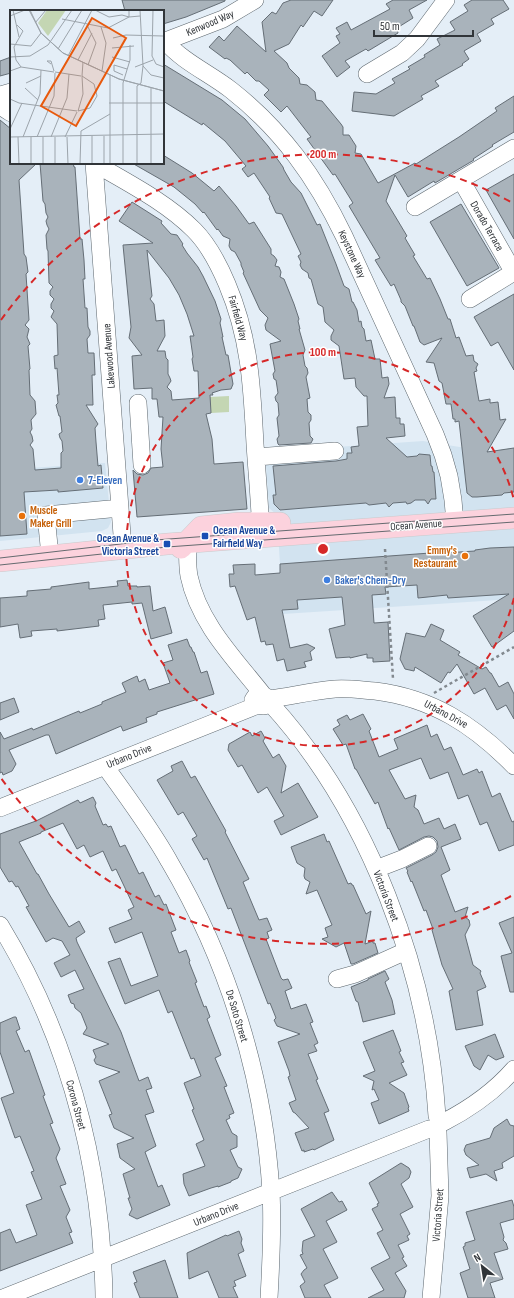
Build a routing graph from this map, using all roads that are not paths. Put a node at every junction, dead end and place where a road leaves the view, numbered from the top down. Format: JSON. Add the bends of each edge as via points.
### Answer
{"nodes":[{"id":1,"x":255,"y":0,"type":"edge"},
{"id":2,"x":446,"y":0,"type":"edge"},
{"id":3,"x":164,"y":41,"type":"edge"},
{"id":4,"x":367,"y":74,"type":"dead end"},
{"id":5,"x":10,"y":92,"type":"edge"},
{"id":6,"x":0,"y":95,"type":"edge"},
{"id":7,"x":0,"y":106,"type":"edge"},
{"id":8,"x":10,"y":112,"type":"edge"},
{"id":9,"x":514,"y":148,"type":"edge"},
{"id":10,"x":94,"y":164,"type":"edge"},
{"id":11,"x":96,"y":164,"type":"edge"},
{"id":12,"x":461,"y":180,"type":"junction"},
{"id":13,"x":415,"y":207,"type":"dead end"},
{"id":14,"x":514,"y":273,"type":"edge"},
{"id":15,"x":470,"y":299,"type":"dead end"},
{"id":16,"x":138,"y":403,"type":"dead end"},
{"id":17,"x":140,"y":431,"type":"junction"},
{"id":18,"x":114,"y":433,"type":"junction"},
{"id":19,"x":335,"y":451,"type":"dead end"},
{"id":20,"x":256,"y":457,"type":"junction"},
{"id":21,"x":142,"y":465,"type":"dead end"},
{"id":22,"x":120,"y":508,"type":"junction"},
{"id":23,"x":511,"y":520,"type":"edge"},
{"id":24,"x":455,"y":522,"type":"junction"},
{"id":25,"x":260,"y":530,"type":"junction"},
{"id":26,"x":187,"y":542,"type":"junction"},
{"id":27,"x":123,"y":548,"type":"junction"},
{"id":28,"x":50,"y":556,"type":"junction"},
{"id":29,"x":0,"y":561,"type":"edge"},
{"id":30,"x":265,"y":701,"type":"junction"},
{"id":31,"x":105,"y":766,"type":"junction"},
{"id":32,"x":514,"y":766,"type":"edge"},
{"id":33,"x":0,"y":808,"type":"edge"},
{"id":34,"x":428,"y":846,"type":"dead end"},
{"id":35,"x":376,"y":869,"type":"junction"},
{"id":36,"x":0,"y":925,"type":"edge"},
{"id":37,"x":406,"y":951,"type":"junction"},
{"id":38,"x":337,"y":979,"type":"dead end"},
{"id":39,"x":514,"y":1070,"type":"edge"},
{"id":40,"x":437,"y":1125,"type":"junction"},
{"id":41,"x":271,"y":1192,"type":"junction"},
{"id":42,"x":103,"y":1259,"type":"junction"},
{"id":43,"x":3,"y":1298,"type":"edge"},
{"id":44,"x":104,"y":1298,"type":"edge"},
{"id":45,"x":269,"y":1298,"type":"edge"},
{"id":46,"x":432,"y":1298,"type":"edge"}],
"edges":[{"from":1,"to":3,"type":"street","name":"Kenwood Way","via":[[223,19]]},
{"from":2,"to":4,"type":"street","via":[[417,39],[402,53]]},
{"from":3,"to":24,"type":"street","name":"Keystone Way","via":[[184,59],[230,89],[266,120],[289,146],[318,187],[344,236],[435,434],[449,476]]},
{"from":5,"to":6,"type":"street"},
{"from":7,"to":8,"type":"street"},
{"from":9,"to":12,"type":"street"},
{"from":10,"to":18,"type":"street","name":"Lakewood Avenue"},
{"from":11,"to":20,"type":"street","name":"Fairfield Way","via":[[176,214],[195,231],[222,271],[242,325],[248,354]]},
{"from":12,"to":13,"type":"street"},
{"from":12,"to":14,"type":"street","name":"Dorado Terrace"},
{"from":14,"to":15,"type":"street","name":"Dorado Terrace"},
{"from":16,"to":17,"type":"street"},
{"from":17,"to":18,"type":"street"},
{"from":17,"to":21,"type":"street"},
{"from":18,"to":22,"type":"street","name":"Lakewood Avenue"},
{"from":19,"to":20,"type":"street"},
{"from":20,"to":25,"type":"street","name":"Fairfield Way"},
{"from":22,"to":27,"type":"street","name":"Lakewood Avenue"},
{"from":22,"to":28,"type":"street","via":[[46,515]]},
{"from":23,"to":24,"type":"main road","name":"Ocean Avenue"},
{"from":24,"to":25,"type":"main road","name":"Ocean Avenue","via":[[329,532]]},
{"from":25,"to":26,"type":"main road","name":"Ocean Avenue"},
{"from":26,"to":27,"type":"main road","name":"Ocean Avenue"},
{"from":26,"to":28,"type":"main road","name":"Ocean Avenue","via":[[173,557],[136,561],[78,564]]},
{"from":26,"to":30,"type":"street","name":"Victoria Street","via":[[190,577],[208,622]]},
{"from":27,"to":28,"type":"main road","name":"Ocean Avenue"},
{"from":28,"to":29,"type":"main road","name":"Ocean Avenue"},
{"from":30,"to":31,"type":"street","name":"Urbano Drive"},
{"from":30,"to":32,"type":"street","name":"Urbano Drive","via":[[337,689],[393,693],[420,701],[464,722],[499,750]]},
{"from":30,"to":35,"type":"street","name":"Victoria Street","via":[[289,724],[318,764]]},
{"from":31,"to":33,"type":"street","name":"Urbano Drive"},
{"from":31,"to":41,"type":"street","name":"De Soto Street","via":[[169,860],[200,918],[221,967],[254,1076]]},
{"from":34,"to":35,"type":"street"},
{"from":35,"to":37,"type":"street","name":"Victoria Street"},
{"from":36,"to":42,"type":"street","name":"Corona Street","via":[[41,1003],[76,1102],[94,1179]]},
{"from":37,"to":38,"type":"street","via":[[355,974]]},
{"from":37,"to":40,"type":"street","name":"Victoria Street","via":[[419,996],[430,1051]]},
{"from":39,"to":40,"type":"street","name":"Urbano Drive","via":[[491,1093]]},
{"from":40,"to":41,"type":"street","name":"Urbano Drive"},
{"from":40,"to":46,"type":"street","name":"Victoria Street","via":[[440,1196]]},
{"from":41,"to":42,"type":"street","name":"Urbano Drive"},
{"from":41,"to":45,"type":"street","name":"De Soto Street"},
{"from":42,"to":43,"type":"street","name":"Urbano Drive"},
{"from":42,"to":44,"type":"street","name":"Corona Street"}]}
